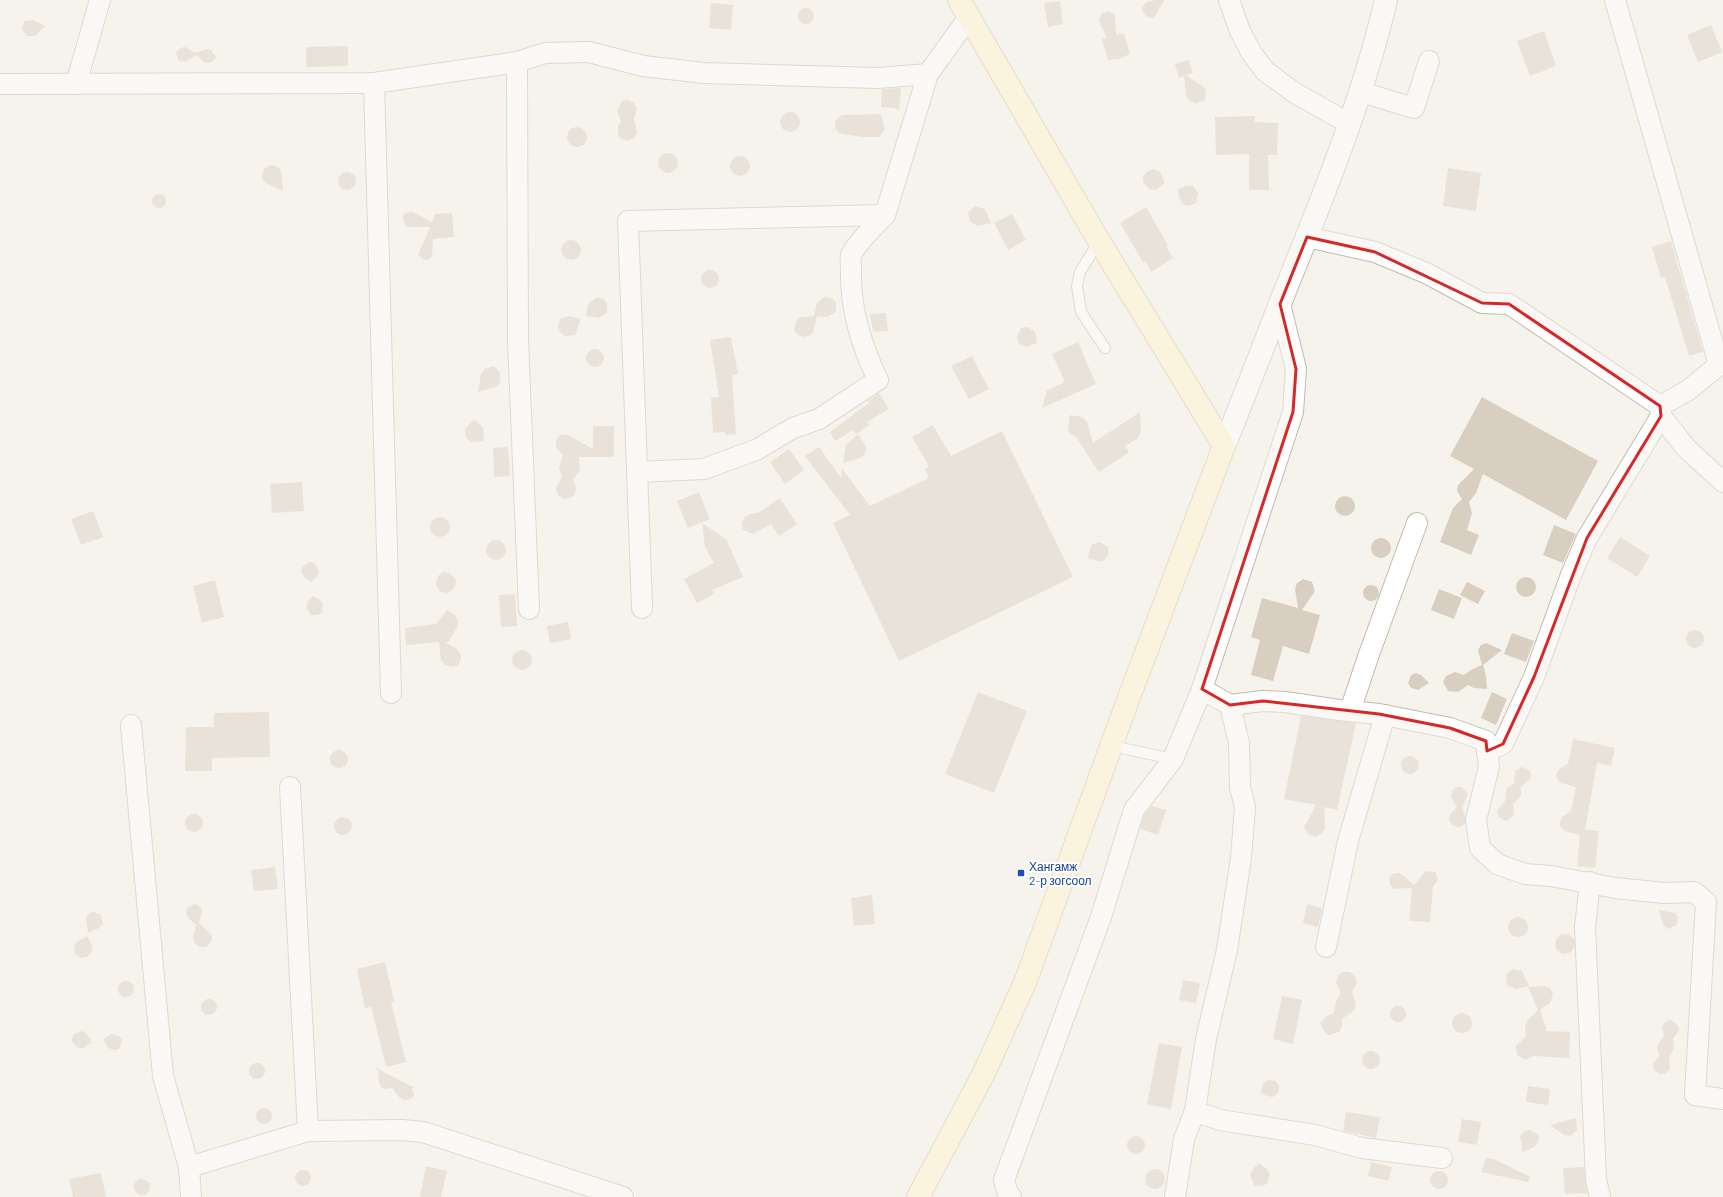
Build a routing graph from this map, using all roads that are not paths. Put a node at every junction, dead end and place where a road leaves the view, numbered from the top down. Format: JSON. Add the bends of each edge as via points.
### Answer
{"nodes":[{"id":1,"x":100,"y":0,"type":"edge"},
{"id":2,"x":1229,"y":0,"type":"edge"},
{"id":3,"x":1386,"y":0,"type":"edge"},
{"id":4,"x":1615,"y":0,"type":"edge"},
{"id":5,"x":964,"y":9,"type":"edge"},
{"id":6,"x":1429,"y":61,"type":"dead end"},
{"id":7,"x":517,"y":62,"type":"junction"},
{"id":8,"x":928,"y":74,"type":"junction"},
{"id":9,"x":374,"y":83,"type":"junction"},
{"id":10,"x":0,"y":84,"type":"edge"},
{"id":11,"x":76,"y":84,"type":"junction"},
{"id":12,"x":1361,"y":92,"type":"junction"},
{"id":13,"x":1350,"y":124,"type":"junction"},
{"id":14,"x":885,"y":215,"type":"junction"},
{"id":15,"x":1307,"y":237,"type":"junction"},
{"id":16,"x":1098,"y":241,"type":"junction"},
{"id":17,"x":1280,"y":304,"type":"junction"},
{"id":18,"x":1105,"y":348,"type":"dead end"},
{"id":19,"x":1660,"y":411,"type":"junction"},
{"id":20,"x":1224,"y":446,"type":"junction"},
{"id":21,"x":637,"y":472,"type":"junction"},
{"id":22,"x":1723,"y":482,"type":"edge"},
{"id":23,"x":1417,"y":523,"type":"dead end"},
{"id":24,"x":642,"y":608,"type":"dead end"},
{"id":25,"x":529,"y":609,"type":"dead end"},
{"id":26,"x":1202,"y":689,"type":"junction"},
{"id":27,"x":391,"y":693,"type":"dead end"},
{"id":28,"x":1230,"y":705,"type":"junction"},
{"id":29,"x":1350,"y":711,"type":"junction"},
{"id":30,"x":1385,"y":715,"type":"junction"},
{"id":31,"x":131,"y":726,"type":"dead end"},
{"id":32,"x":1112,"y":746,"type":"junction"},
{"id":33,"x":1487,"y":751,"type":"junction"},
{"id":34,"x":1173,"y":759,"type":"junction"},
{"id":35,"x":290,"y":787,"type":"dead end"},
{"id":36,"x":1590,"y":882,"type":"junction"},
{"id":37,"x":1326,"y":947,"type":"dead end"},
{"id":38,"x":1723,"y":1099,"type":"edge"},
{"id":39,"x":1196,"y":1111,"type":"junction"},
{"id":40,"x":308,"y":1131,"type":"junction"},
{"id":41,"x":1442,"y":1158,"type":"dead end"},
{"id":42,"x":189,"y":1168,"type":"junction"},
{"id":43,"x":191,"y":1197,"type":"edge"},
{"id":44,"x":623,"y":1197,"type":"edge"},
{"id":45,"x":918,"y":1197,"type":"edge"},
{"id":46,"x":1011,"y":1197,"type":"edge"},
{"id":47,"x":1175,"y":1197,"type":"edge"},
{"id":48,"x":1600,"y":1197,"type":"edge"}],
"edges":[{"from":1,"to":11,"type":"street"},
{"from":2,"to":13,"type":"street","via":[[1240,31],[1265,71],[1295,93]]},
{"from":3,"to":12,"type":"street"},
{"from":4,"to":19,"type":"street","via":[[1720,365]]},
{"from":5,"to":8,"type":"street"},
{"from":5,"to":16,"type":"main road"},
{"from":6,"to":12,"type":"street","via":[[1414,108]]},
{"from":7,"to":8,"type":"street","via":[[545,53],[589,52],[643,66],[704,72],[878,78]]},
{"from":7,"to":9,"type":"street"},
{"from":7,"to":25,"type":"street","via":[[518,341]]},
{"from":8,"to":14,"type":"street"},
{"from":9,"to":11,"type":"street"},
{"from":9,"to":27,"type":"street"},
{"from":10,"to":11,"type":"street"},
{"from":12,"to":13,"type":"street"},
{"from":13,"to":15,"type":"street"},
{"from":14,"to":21,"type":"street","via":[[870,229],[851,256],[851,289],[856,316],[871,366],[878,380],[819,419],[793,428],[758,449],[704,469]]},
{"from":14,"to":21,"type":"street","via":[[628,221]]},
{"from":15,"to":17,"type":"street"},
{"from":15,"to":19,"type":"street","via":[[1375,252],[1426,273],[1482,303],[1509,304]]},
{"from":16,"to":18,"type":"lane","via":[[1080,272],[1077,286],[1081,312]]},
{"from":16,"to":20,"type":"main road"},
{"from":17,"to":20,"type":"street"},
{"from":17,"to":26,"type":"street","via":[[1296,368],[1293,412]]},
{"from":19,"to":22,"type":"street","via":[[1686,448]]},
{"from":19,"to":33,"type":"street","via":[[1587,538],[1534,677],[1503,744]]},
{"from":20,"to":32,"type":"main road"},
{"from":21,"to":24,"type":"street"},
{"from":23,"to":29,"type":"street"},
{"from":26,"to":28,"type":"street"},
{"from":26,"to":34,"type":"street"},
{"from":28,"to":29,"type":"street","via":[[1263,700]]},
{"from":28,"to":39,"type":"street","via":[[1239,743],[1240,787],[1245,807],[1241,858],[1227,950],[1206,1039]]},
{"from":29,"to":30,"type":"street"},
{"from":30,"to":33,"type":"street","via":[[1450,728],[1486,741]]},
{"from":30,"to":37,"type":"street","via":[[1348,841]]},
{"from":31,"to":42,"type":"street","via":[[163,1076]]},
{"from":32,"to":34,"type":"lane"},
{"from":32,"to":45,"type":"main road","via":[[1026,980],[984,1073]]},
{"from":33,"to":36,"type":"street","via":[[1489,766],[1476,820],[1480,848],[1497,864],[1526,874]]},
{"from":34,"to":46,"type":"street","via":[[1134,810],[1101,917],[1004,1180]]},
{"from":35,"to":40,"type":"street"},
{"from":36,"to":38,"type":"street","via":[[1616,888],[1665,893],[1694,892],[1706,902],[1695,1095]]},
{"from":36,"to":48,"type":"street","via":[[1585,927],[1596,1179]]},
{"from":39,"to":41,"type":"street","via":[[1220,1120],[1315,1135],[1362,1148]]},
{"from":39,"to":47,"type":"street","via":[[1184,1139]]},
{"from":40,"to":42,"type":"street"},
{"from":40,"to":44,"type":"street","via":[[423,1132]]},
{"from":42,"to":43,"type":"street"}]}
